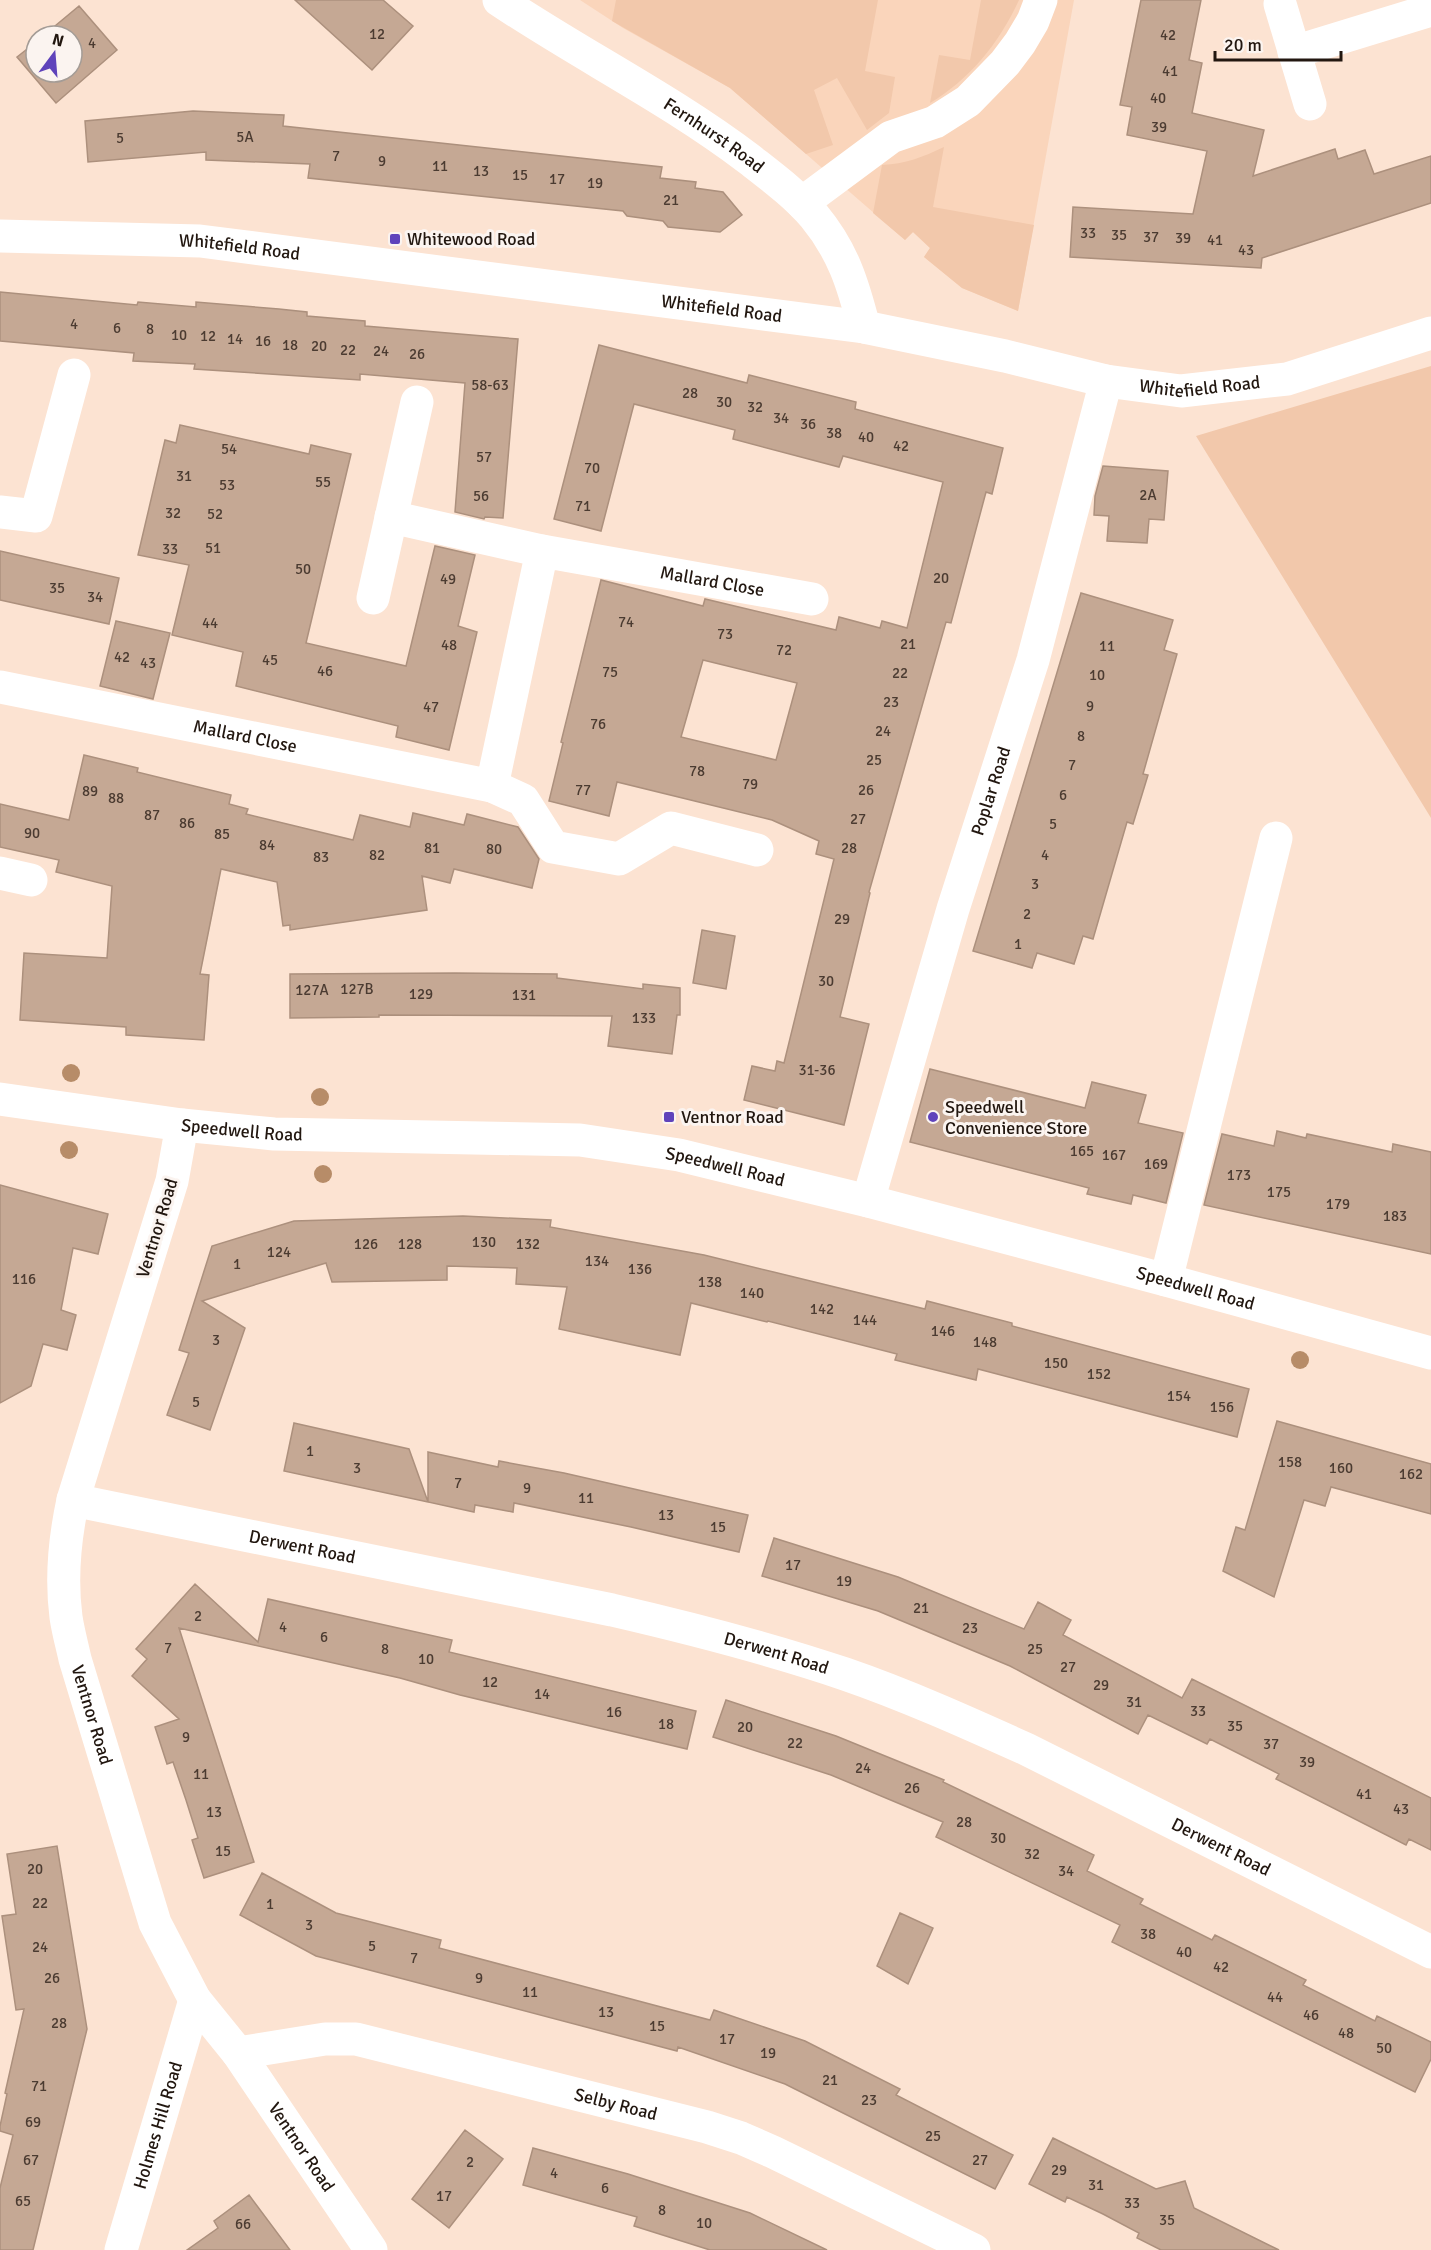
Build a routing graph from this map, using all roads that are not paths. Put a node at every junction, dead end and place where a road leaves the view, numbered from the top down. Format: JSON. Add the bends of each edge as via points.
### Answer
{"nodes":[{"id":1,"x":499,"y":0,"type":"edge"},
{"id":2,"x":1041,"y":0,"type":"edge"},
{"id":3,"x":1280,"y":4,"type":"dead end"},
{"id":4,"x":1431,"y":10,"type":"edge"},
{"id":5,"x":1294,"y":52,"type":"junction"},
{"id":6,"x":1310,"y":104,"type":"dead end"},
{"id":7,"x":802,"y":203,"type":"junction"},
{"id":8,"x":0,"y":236,"type":"edge"},
{"id":9,"x":864,"y":327,"type":"junction"},
{"id":10,"x":1431,"y":333,"type":"edge"},
{"id":11,"x":74,"y":375,"type":"dead end"},
{"id":12,"x":1106,"y":381,"type":"junction"},
{"id":13,"x":417,"y":402,"type":"dead end"},
{"id":14,"x":0,"y":512,"type":"edge"},
{"id":15,"x":391,"y":517,"type":"junction"},
{"id":16,"x":542,"y":551,"type":"junction"},
{"id":17,"x":373,"y":598,"type":"dead end"},
{"id":18,"x":812,"y":599,"type":"dead end"},
{"id":19,"x":0,"y":687,"type":"edge"},
{"id":20,"x":492,"y":786,"type":"junction"},
{"id":21,"x":1276,"y":838,"type":"dead end"},
{"id":22,"x":757,"y":850,"type":"dead end"},
{"id":23,"x":0,"y":1099,"type":"edge"},
{"id":24,"x":182,"y":1125,"type":"junction"},
{"id":25,"x":868,"y":1201,"type":"junction"},
{"id":26,"x":1166,"y":1280,"type":"junction"},
{"id":27,"x":1431,"y":1353,"type":"edge"},
{"id":28,"x":73,"y":1500,"type":"junction"},
{"id":29,"x":1431,"y":1952,"type":"edge"},
{"id":30,"x":195,"y":2000,"type":"junction"},
{"id":31,"x":238,"y":2053,"type":"junction"},
{"id":32,"x":121,"y":2250,"type":"edge"},
{"id":33,"x":371,"y":2250,"type":"edge"},
{"id":34,"x":974,"y":2250,"type":"edge"}],
"edges":[{"from":1,"to":7,"type":"street","name":"Fernhurst Road","via":[[677,109]]},
{"from":2,"to":7,"type":"street","via":[[1020,43],[968,101],[934,122],[891,137]]},
{"from":3,"to":5,"type":"street"},
{"from":4,"to":5,"type":"street"},
{"from":5,"to":6,"type":"street"},
{"from":7,"to":9,"type":"street","name":"Fernhurst Road","via":[[840,255],[852,280]]},
{"from":8,"to":9,"type":"street","name":"Whitefield Road","via":[[200,241]]},
{"from":9,"to":12,"type":"street","name":"Whitefield Road"},
{"from":10,"to":12,"type":"street","name":"Whitefield Road","via":[[1287,379],[1181,391]]},
{"from":11,"to":14,"type":"street","via":[[36,516]]},
{"from":12,"to":25,"type":"street","name":"Poplar Road","via":[[1033,660],[953,909]]},
{"from":13,"to":15,"type":"street"},
{"from":15,"to":16,"type":"street","name":"Mallard Close"},
{"from":15,"to":17,"type":"street"},
{"from":16,"to":18,"type":"street","name":"Mallard Close"},
{"from":16,"to":20,"type":"street"},
{"from":19,"to":20,"type":"street","name":"Mallard Close"},
{"from":20,"to":22,"type":"street","name":"Mallard Close","via":[[523,800],[554,847],[619,858],[671,828]]},
{"from":21,"to":26,"type":"street"},
{"from":23,"to":24,"type":"street","name":"Speedwell Road"},
{"from":24,"to":25,"type":"street","name":"Speedwell Road","via":[[274,1134],[580,1140],[679,1155]]},
{"from":24,"to":28,"type":"street","name":"Ventnor Road","via":[[172,1181]]},
{"from":25,"to":26,"type":"street","name":"Speedwell Road"},
{"from":26,"to":27,"type":"street","name":"Speedwell Road"},
{"from":28,"to":29,"type":"street","name":"Derwent Road","via":[[612,1610],[693,1629],[846,1674],[1026,1749]]},
{"from":28,"to":30,"type":"street","name":"Ventnor Road","via":[[67,1532],[64,1600],[75,1659],[155,1923]]},
{"from":30,"to":31,"type":"street","name":"Ventnor Road"},
{"from":30,"to":32,"type":"street","name":"Holmes Hill Road"},
{"from":31,"to":33,"type":"street","name":"Ventnor Road"},
{"from":31,"to":34,"type":"street","name":"Selby Road","via":[[325,2039],[356,2039],[707,2127],[773,2152]]}]}
